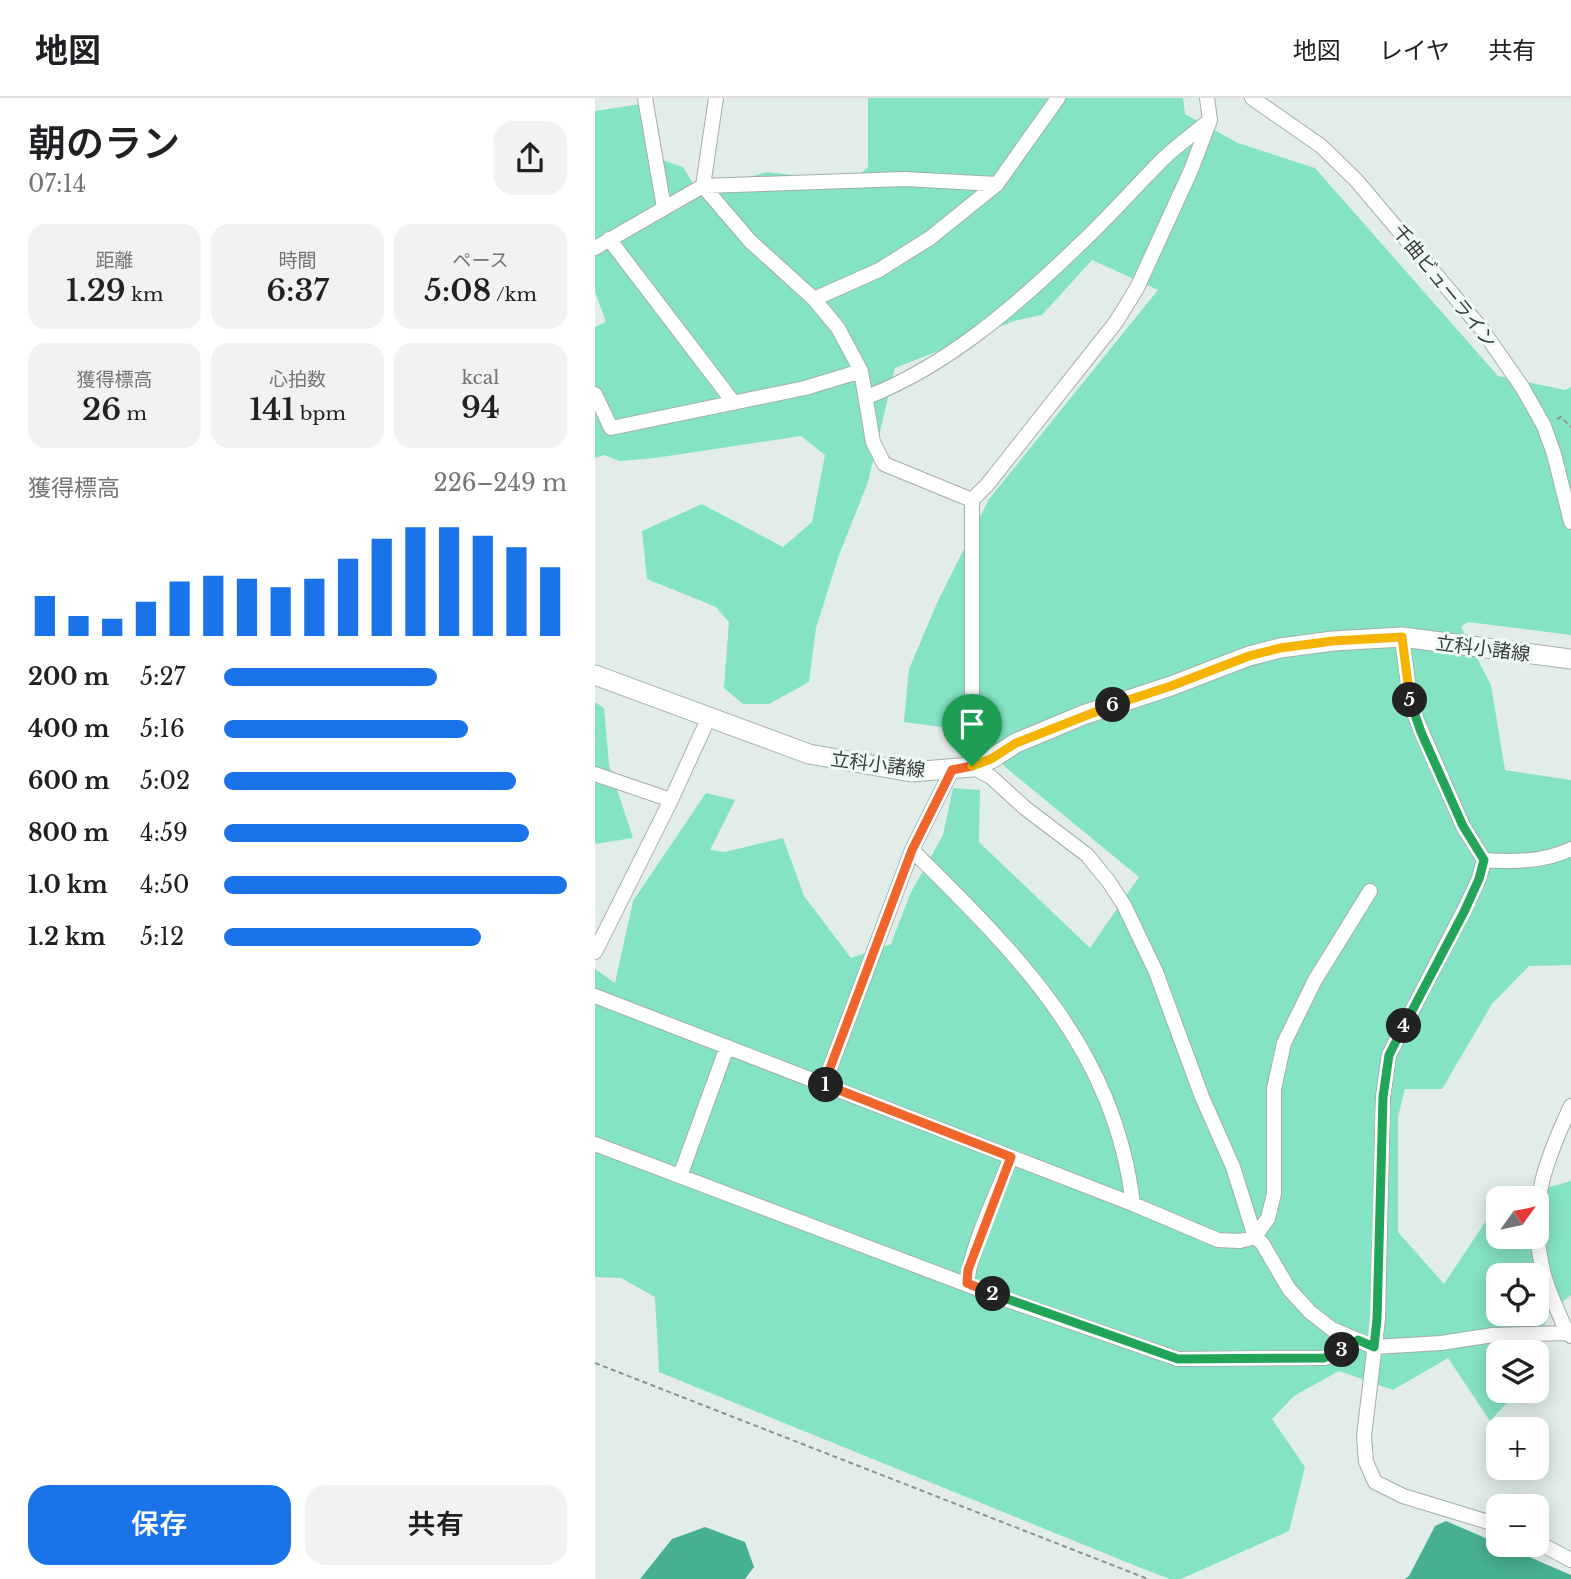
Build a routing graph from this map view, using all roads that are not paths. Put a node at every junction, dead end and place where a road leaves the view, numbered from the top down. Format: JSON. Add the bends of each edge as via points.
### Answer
{"nodes":[{"id":1,"x":645,"y":98,"type":"edge"},
{"id":2,"x":716,"y":98,"type":"edge"},
{"id":3,"x":1058,"y":98,"type":"edge"},
{"id":4,"x":1207,"y":98,"type":"edge"},
{"id":5,"x":1252,"y":98,"type":"edge"},
{"id":6,"x":1210,"y":121,"type":"junction"},
{"id":7,"x":997,"y":184,"type":"junction"},
{"id":8,"x":703,"y":186,"type":"junction"},
{"id":9,"x":664,"y":208,"type":"junction"},
{"id":10,"x":609,"y":239,"type":"junction"},
{"id":11,"x":595,"y":248,"type":"edge"},
{"id":12,"x":814,"y":299,"type":"junction"},
{"id":13,"x":861,"y":371,"type":"junction"},
{"id":14,"x":595,"y":394,"type":"edge"},
{"id":15,"x":867,"y":397,"type":"junction"},
{"id":16,"x":734,"y":403,"type":"junction"},
{"id":17,"x":972,"y":500,"type":"junction"},
{"id":18,"x":1571,"y":522,"type":"edge"},
{"id":19,"x":1402,"y":637,"type":"junction"},
{"id":20,"x":1571,"y":659,"type":"edge"},
{"id":21,"x":595,"y":675,"type":"edge"},
{"id":22,"x":709,"y":717,"type":"junction"},
{"id":23,"x":962,"y":768,"type":"junction"},
{"id":24,"x":595,"y":774,"type":"edge"},
{"id":25,"x":671,"y":800,"type":"junction"},
{"id":26,"x":1571,"y":849,"type":"edge"},
{"id":27,"x":912,"y":850,"type":"junction"},
{"id":28,"x":1484,"y":860,"type":"junction"},
{"id":29,"x":1370,"y":891,"type":"dead end"},
{"id":30,"x":595,"y":952,"type":"edge"},
{"id":31,"x":595,"y":996,"type":"edge"},
{"id":32,"x":727,"y":1047,"type":"junction"},
{"id":33,"x":824,"y":1084,"type":"junction"},
{"id":34,"x":1571,"y":1106,"type":"edge"},
{"id":35,"x":595,"y":1144,"type":"edge"},
{"id":36,"x":1011,"y":1157,"type":"junction"},
{"id":37,"x":680,"y":1175,"type":"junction"},
{"id":38,"x":1133,"y":1204,"type":"junction"},
{"id":39,"x":1255,"y":1237,"type":"junction"},
{"id":40,"x":967,"y":1283,"type":"junction"},
{"id":41,"x":1569,"y":1335,"type":"edge"},
{"id":42,"x":1358,"y":1340,"type":"junction"},
{"id":43,"x":1374,"y":1347,"type":"junction"},
{"id":44,"x":1486,"y":1521,"type":"edge"},
{"id":45,"x":1549,"y":1548,"type":"edge"},
{"id":46,"x":1571,"y":1560,"type":"edge"}],
"edges":[{"from":1,"to":9,"type":"street"},
{"from":2,"to":8,"type":"street"},
{"from":3,"to":7,"type":"street"},
{"from":4,"to":6,"type":"street"},
{"from":5,"to":18,"type":"street","name":"千曲ビューライン","via":[[1321,146],[1387,214],[1481,328],[1544,426]]},
{"from":6,"to":15,"type":"street","via":[[1166,156],[1079,246],[1010,308],[933,365]]},
{"from":6,"to":17,"type":"street","via":[[1137,288],[1116,322]]},
{"from":7,"to":8,"type":"street","via":[[904,179]]},
{"from":7,"to":12,"type":"street","via":[[930,238],[879,270]]},
{"from":8,"to":9,"type":"street"},
{"from":8,"to":12,"type":"street","via":[[750,241]]},
{"from":9,"to":10,"type":"street"},
{"from":10,"to":11,"type":"street"},
{"from":10,"to":16,"type":"street"},
{"from":12,"to":13,"type":"street","via":[[838,328]]},
{"from":13,"to":15,"type":"street"},
{"from":13,"to":16,"type":"street"},
{"from":14,"to":16,"type":"street","via":[[611,428]]},
{"from":15,"to":17,"type":"street","via":[[873,442],[884,464]]},
{"from":17,"to":23,"type":"street"},
{"from":19,"to":20,"type":"main road","name":"立科小諸線"},
{"from":19,"to":23,"type":"main road","name":"立科小諸線","via":[[1333,641],[1249,656],[1083,715]]},
{"from":19,"to":28,"type":"street","via":[[1411,707],[1463,826]]},
{"from":21,"to":22,"type":"main road","name":"立科小諸線"},
{"from":22,"to":23,"type":"main road","name":"立科小諸線","via":[[810,754],[911,772]]},
{"from":22,"to":25,"type":"street"},
{"from":23,"to":27,"type":"street"},
{"from":23,"to":39,"type":"street","via":[[991,777],[1087,855],[1124,905],[1156,972],[1233,1167]]},
{"from":24,"to":25,"type":"street"},
{"from":25,"to":30,"type":"street"},
{"from":26,"to":28,"type":"street","via":[[1521,863]]},
{"from":27,"to":33,"type":"street"},
{"from":27,"to":38,"type":"street","via":[[1030,974],[1085,1052],[1118,1127]]},
{"from":28,"to":43,"type":"street","via":[[1464,912],[1389,1055],[1383,1097]]},
{"from":29,"to":39,"type":"street","via":[[1315,981],[1284,1043],[1274,1089],[1274,1194],[1268,1218]]},
{"from":31,"to":32,"type":"street"},
{"from":32,"to":33,"type":"street"},
{"from":32,"to":37,"type":"street"},
{"from":33,"to":36,"type":"street"},
{"from":34,"to":41,"type":"street","via":[[1550,1151],[1537,1209],[1545,1278]]},
{"from":35,"to":37,"type":"street"},
{"from":36,"to":38,"type":"street"},
{"from":36,"to":40,"type":"street"},
{"from":37,"to":40,"type":"street"},
{"from":38,"to":39,"type":"street","via":[[1218,1240]]},
{"from":39,"to":42,"type":"street","via":[[1310,1312],[1332,1329]]},
{"from":40,"to":42,"type":"street","via":[[1178,1359],[1324,1358]]},
{"from":41,"to":43,"type":"street","via":[[1493,1335]]},
{"from":42,"to":43,"type":"street"},
{"from":43,"to":44,"type":"street","via":[[1364,1436],[1366,1462],[1375,1482],[1403,1496]]},
{"from":45,"to":46,"type":"street"}]}
